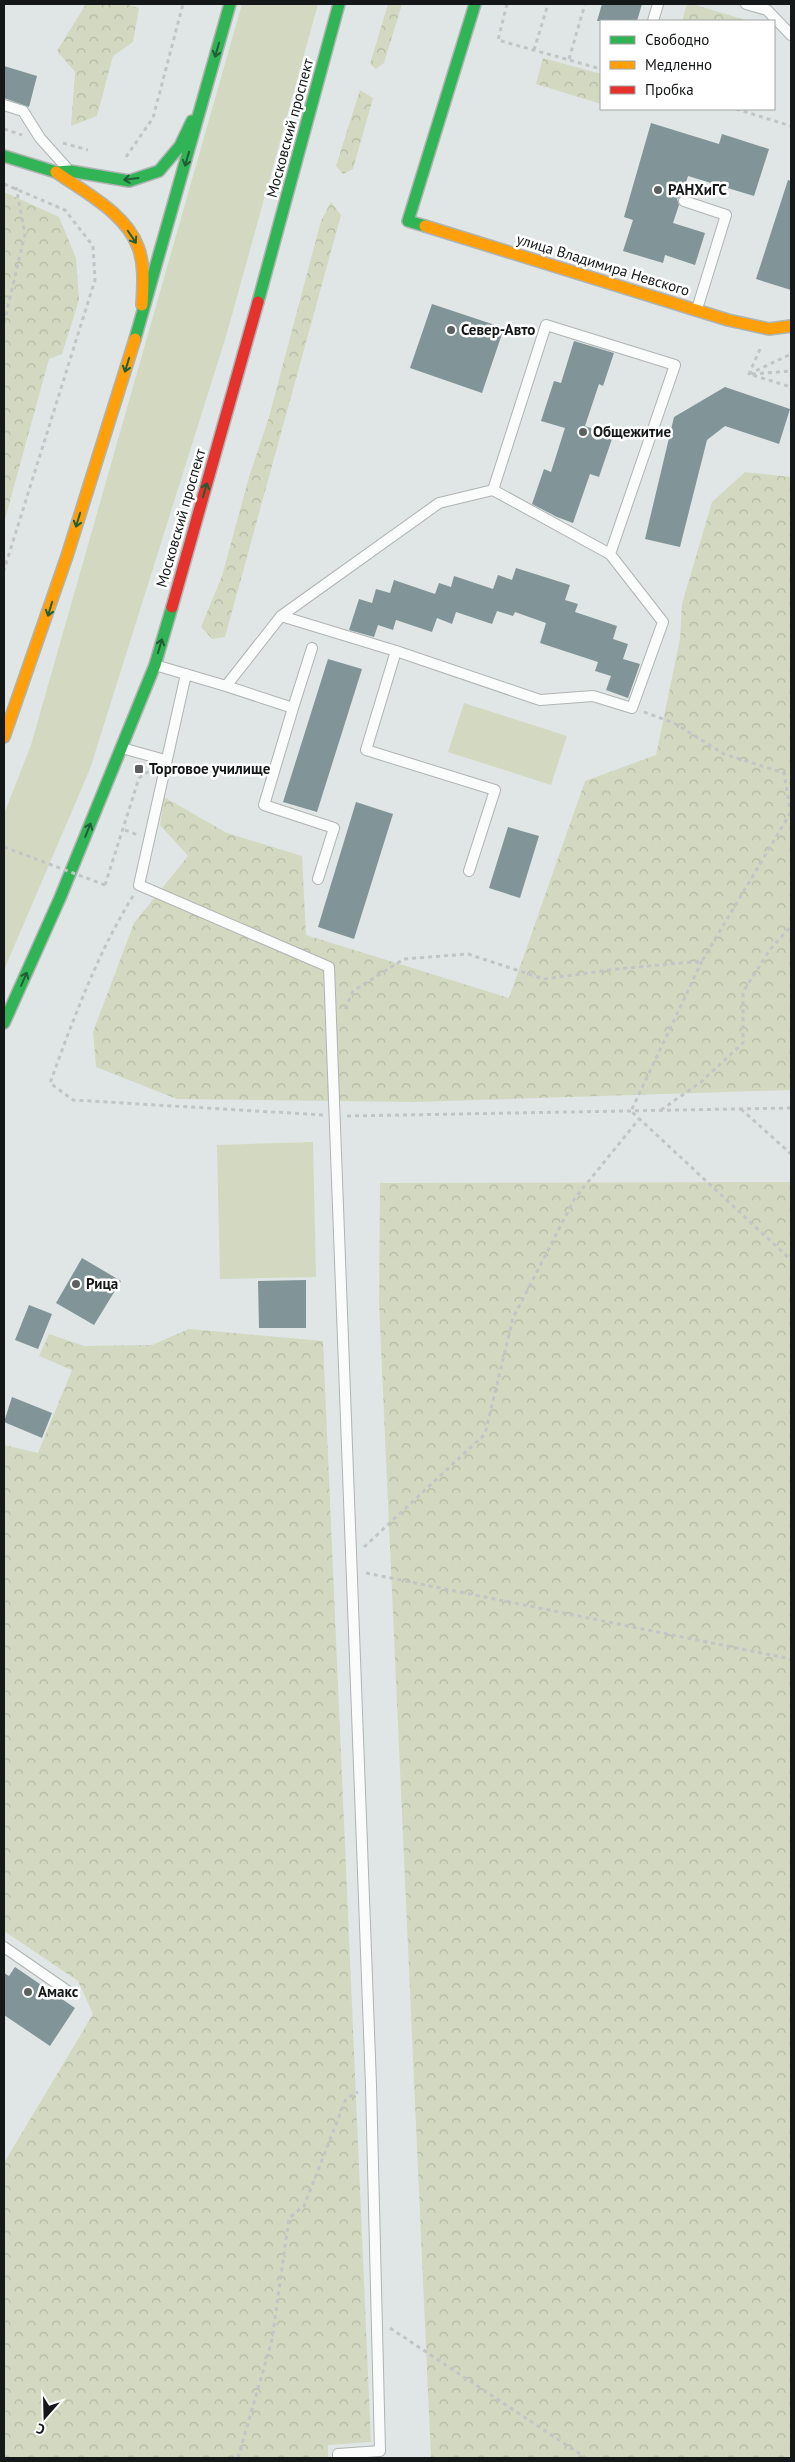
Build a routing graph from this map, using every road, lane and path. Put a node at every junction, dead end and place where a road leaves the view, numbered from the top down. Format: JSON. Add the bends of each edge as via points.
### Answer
{"nodes":[{"id":1,"x":183,"y":4,"type":"edge"},
{"id":2,"x":230,"y":4,"type":"edge"},
{"id":3,"x":339,"y":4,"type":"edge"},
{"id":4,"x":475,"y":4,"type":"edge"},
{"id":5,"x":507,"y":4,"type":"edge"},
{"id":6,"x":548,"y":4,"type":"edge"},
{"id":7,"x":585,"y":4,"type":"edge"},
{"id":8,"x":658,"y":4,"type":"edge"},
{"id":9,"x":746,"y":4,"type":"edge"},
{"id":10,"x":653,"y":20,"type":"edge"},
{"id":11,"x":791,"y":34,"type":"edge"},
{"id":12,"x":534,"y":50,"type":"junction"},
{"id":13,"x":569,"y":59,"type":"junction"},
{"id":14,"x":600,"y":69,"type":"edge"},
{"id":15,"x":205,"y":95,"type":"junction"},
{"id":16,"x":4,"y":105,"type":"edge"},
{"id":17,"x":739,"y":110,"type":"edge"},
{"id":18,"x":791,"y":126,"type":"edge"},
{"id":19,"x":71,"y":144,"type":"dead end"},
{"id":20,"x":97,"y":153,"type":"dead end"},
{"id":21,"x":4,"y":156,"type":"edge"},
{"id":22,"x":120,"y":157,"type":"dead end"},
{"id":23,"x":70,"y":171,"type":"junction"},
{"id":24,"x":56,"y":172,"type":"junction"},
{"id":25,"x":4,"y":184,"type":"edge"},
{"id":26,"x":15,"y":188,"type":"junction"},
{"id":27,"x":684,"y":201,"type":"dead end"},
{"id":28,"x":697,"y":310,"type":"junction"},
{"id":29,"x":142,"y":318,"type":"junction"},
{"id":30,"x":4,"y":323,"type":"edge"},
{"id":31,"x":791,"y":326,"type":"edge"},
{"id":32,"x":769,"y":329,"type":"junction"},
{"id":33,"x":791,"y":354,"type":"edge"},
{"id":34,"x":791,"y":371,"type":"edge"},
{"id":35,"x":749,"y":374,"type":"junction"},
{"id":36,"x":791,"y":387,"type":"edge"},
{"id":37,"x":493,"y":490,"type":"junction"},
{"id":38,"x":610,"y":554,"type":"junction"},
{"id":39,"x":4,"y":570,"type":"edge"},
{"id":40,"x":281,"y":616,"type":"junction"},
{"id":41,"x":312,"y":648,"type":"dead end"},
{"id":42,"x":396,"y":651,"type":"junction"},
{"id":43,"x":154,"y":665,"type":"junction"},
{"id":44,"x":186,"y":674,"type":"junction"},
{"id":45,"x":226,"y":686,"type":"junction"},
{"id":46,"x":293,"y":708,"type":"junction"},
{"id":47,"x":632,"y":708,"type":"junction"},
{"id":48,"x":4,"y":737,"type":"edge"},
{"id":49,"x":121,"y":748,"type":"junction"},
{"id":50,"x":165,"y":760,"type":"junction"},
{"id":51,"x":791,"y":814,"type":"edge"},
{"id":52,"x":4,"y":847,"type":"edge"},
{"id":53,"x":469,"y":872,"type":"dead end"},
{"id":54,"x":318,"y":879,"type":"dead end"},
{"id":55,"x":791,"y":926,"type":"edge"},
{"id":56,"x":702,"y":961,"type":"junction"},
{"id":57,"x":343,"y":1014,"type":"dead end"},
{"id":58,"x":4,"y":1023,"type":"edge"},
{"id":59,"x":740,"y":1109,"type":"dead end"},
{"id":60,"x":660,"y":1110,"type":"dead end"},
{"id":61,"x":639,"y":1118,"type":"junction"},
{"id":62,"x":791,"y":1154,"type":"edge"},
{"id":63,"x":791,"y":1260,"type":"edge"},
{"id":64,"x":352,"y":1558,"type":"junction"},
{"id":65,"x":353,"y":1570,"type":"junction"},
{"id":66,"x":791,"y":1659,"type":"edge"},
{"id":67,"x":4,"y":1947,"type":"edge"},
{"id":68,"x":69,"y":1992,"type":"dead end"},
{"id":69,"x":371,"y":2085,"type":"junction"},
{"id":70,"x":377,"y":2319,"type":"junction"},
{"id":71,"x":238,"y":2458,"type":"edge"},
{"id":72,"x":338,"y":2458,"type":"edge"},
{"id":73,"x":586,"y":2458,"type":"edge"}],
"edges":[{"from":1,"to":22,"type":"path","via":[[152,118],[127,158]]},
{"from":2,"to":15,"type":"main road","one_way":true},
{"from":43,"to":3,"type":"main road","name":"Московский проспект","one_way":true,"via":[[245,352]]},
{"from":4,"to":28,"type":"main road","name":"улица Владимира Невского","via":[[408,221]]},
{"from":5,"to":12,"type":"path","via":[[498,40]]},
{"from":6,"to":12,"type":"path"},
{"from":7,"to":13,"type":"path"},
{"from":8,"to":10,"type":"lane"},
{"from":9,"to":11,"type":"lane","via":[[767,10]]},
{"from":12,"to":13,"type":"path"},
{"from":13,"to":14,"type":"path"},
{"from":15,"to":23,"type":"main road","one_way":true,"via":[[180,146],[159,170],[129,181]]},
{"from":15,"to":29,"type":"main road","one_way":true},
{"from":16,"to":23,"type":"lane","via":[[23,111],[40,138]]},
{"from":17,"to":18,"type":"path"},
{"from":19,"to":20,"type":"path"},
{"from":21,"to":24,"type":"main road"},
{"from":23,"to":24,"type":"main road"},
{"from":24,"to":29,"type":"main road","one_way":true,"via":[[113,212],[136,241],[144,275]]},
{"from":25,"to":26,"type":"path"},
{"from":26,"to":30,"type":"path","via":[[25,234]]},
{"from":26,"to":39,"type":"path","via":[[65,210],[93,246],[95,280]]},
{"from":27,"to":28,"type":"lane","via":[[726,215]]},
{"from":28,"to":32,"type":"main road","name":"улица Владимира Невского"},
{"from":29,"to":48,"type":"main road","one_way":true,"via":[[42,633]]},
{"from":31,"to":32,"type":"main road","name":"улица Владимира Невского"},
{"from":32,"to":35,"type":"path"},
{"from":33,"to":35,"type":"path"},
{"from":34,"to":35,"type":"path"},
{"from":35,"to":36,"type":"path"},
{"from":37,"to":38,"type":"lane"},
{"from":37,"to":38,"type":"lane","via":[[546,325],[675,365]]},
{"from":37,"to":40,"type":"lane","via":[[439,503]]},
{"from":38,"to":47,"type":"lane","via":[[663,622]]},
{"from":40,"to":42,"type":"lane"},
{"from":40,"to":45,"type":"lane"},
{"from":41,"to":46,"type":"lane"},
{"from":42,"to":47,"type":"lane","via":[[540,700],[593,696]]},
{"from":42,"to":53,"type":"lane","via":[[366,750],[494,790]]},
{"from":43,"to":44,"type":"lane"},
{"from":43,"to":49,"type":"main road","name":"Московский проспект"},
{"from":44,"to":45,"type":"lane"},
{"from":44,"to":50,"type":"lane"},
{"from":45,"to":46,"type":"lane"},
{"from":46,"to":54,"type":"lane","via":[[264,805],[334,828]]},
{"from":47,"to":51,"type":"path","via":[[674,722],[724,754],[784,773]]},
{"from":49,"to":50,"type":"lane"},
{"from":58,"to":49,"type":"main road","name":"Московский проспект","one_way":true,"via":[[60,898]]},
{"from":50,"to":52,"type":"path","bridge":true,"via":[[139,778],[105,885]]},
{"from":50,"to":64,"type":"lane","via":[[139,885],[329,967]]},
{"from":51,"to":56,"type":"path"},
{"from":55,"to":60,"type":"path","via":[[769,951],[743,992],[743,1042],[701,1082]]},
{"from":56,"to":57,"type":"path","via":[[617,968],[544,979],[468,954],[404,959],[353,991]]},
{"from":56,"to":61,"type":"path","via":[[631,1111]]},
{"from":59,"to":62,"type":"path"},
{"from":61,"to":63,"type":"path"},
{"from":61,"to":64,"type":"path","via":[[575,1198],[514,1318],[485,1434]]},
{"from":64,"to":65,"type":"lane"},
{"from":65,"to":66,"type":"path"},
{"from":65,"to":69,"type":"lane"},
{"from":67,"to":68,"type":"lane"},
{"from":69,"to":70,"type":"lane"},
{"from":69,"to":71,"type":"path","via":[[346,2098],[304,2206],[289,2218],[272,2340]]},
{"from":70,"to":72,"type":"lane","via":[[380,2451],[338,2454]]},
{"from":70,"to":73,"type":"path"}]}
